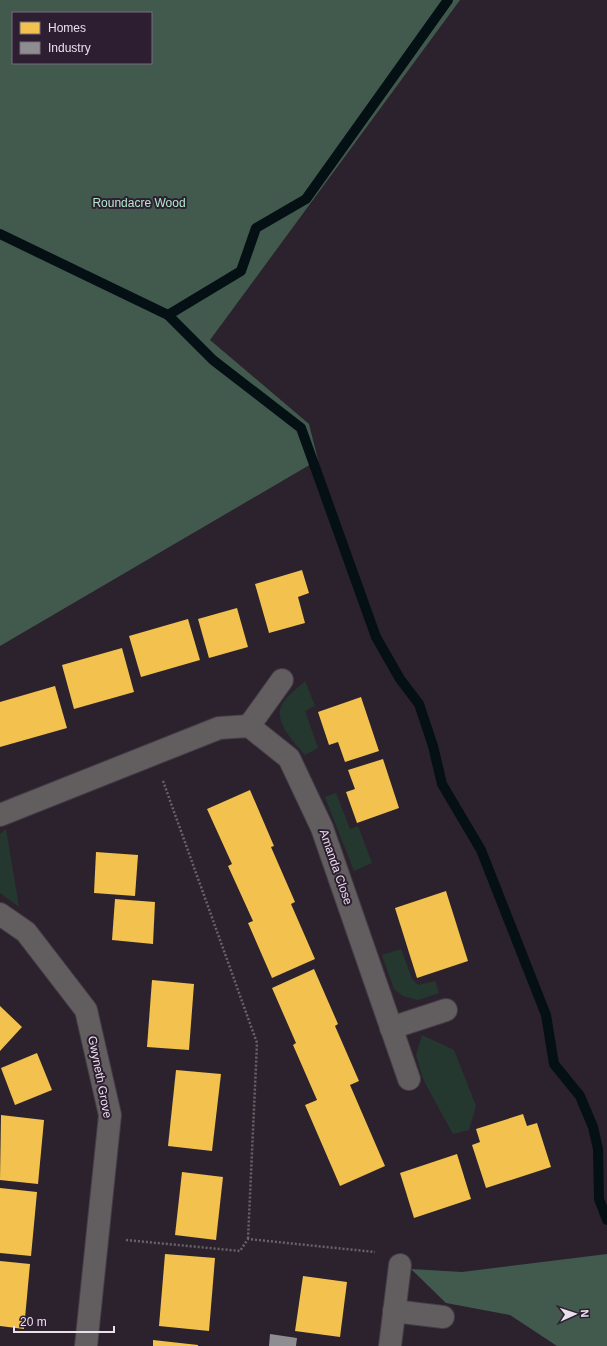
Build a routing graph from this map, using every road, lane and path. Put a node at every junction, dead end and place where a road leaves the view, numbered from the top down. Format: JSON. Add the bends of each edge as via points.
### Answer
{"nodes":[{"id":1,"x":282,"y":680,"type":"dead end"},
{"id":2,"x":249,"y":726,"type":"junction"},
{"id":3,"x":154,"y":754,"type":"junction"},
{"id":4,"x":0,"y":815,"type":"edge"},
{"id":5,"x":0,"y":914,"type":"edge"},
{"id":6,"x":446,"y":1010,"type":"dead end"},
{"id":7,"x":391,"y":1028,"type":"junction"},
{"id":8,"x":409,"y":1079,"type":"dead end"},
{"id":9,"x":97,"y":1238,"type":"junction"},
{"id":10,"x":248,"y":1239,"type":"junction"},
{"id":11,"x":400,"y":1265,"type":"joint"},
{"id":12,"x":394,"y":1311,"type":"junction"},
{"id":13,"x":443,"y":1317,"type":"dead end"},
{"id":14,"x":86,"y":1346,"type":"edge"},
{"id":15,"x":390,"y":1346,"type":"edge"}],
"edges":[{"from":1,"to":2,"type":"street"},
{"from":2,"to":3,"type":"street","via":[[219,728]]},
{"from":2,"to":7,"type":"street","name":"Amanda Close","via":[[289,758],[322,828]]},
{"from":3,"to":4,"type":"street"},
{"from":3,"to":10,"type":"path","via":[[257,1043]]},
{"from":5,"to":9,"type":"street","name":"Gwyneth Grove","via":[[26,932],[86,1010],[110,1115]]},
{"from":6,"to":7,"type":"street"},
{"from":7,"to":8,"type":"street","name":"Amanda Close"},
{"from":9,"to":10,"type":"path","via":[[240,1251]]},
{"from":9,"to":14,"type":"street","name":"Gwyneth Grove"},
{"from":10,"to":11,"type":"path","via":[[384,1253]]},
{"from":11,"to":12,"type":"street"},
{"from":12,"to":13,"type":"street"},
{"from":12,"to":15,"type":"street"}]}
